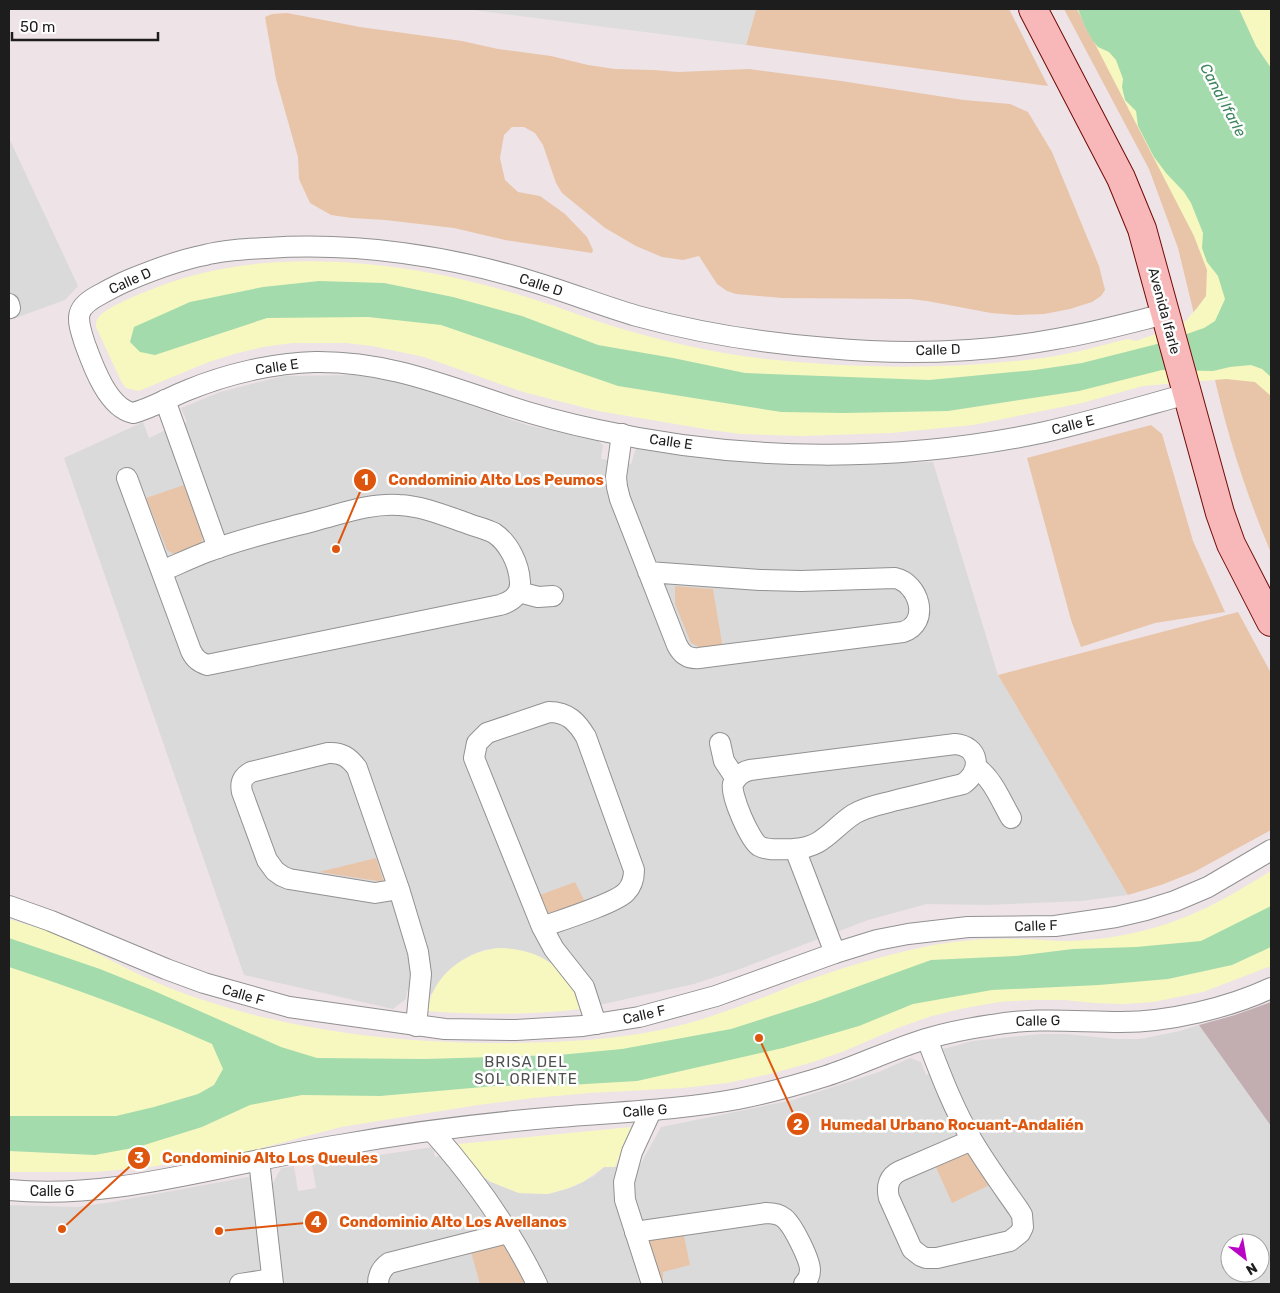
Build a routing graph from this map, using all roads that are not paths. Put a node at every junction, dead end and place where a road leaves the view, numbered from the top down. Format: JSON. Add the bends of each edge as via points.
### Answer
{"nodes":[{"id":1,"x":1033,"y":9,"type":"edge"},
{"id":2,"x":1166,"y":318,"type":"junction"},
{"id":3,"x":1186,"y":389,"type":"junction"},
{"id":4,"x":165,"y":400,"type":"junction"},
{"id":5,"x":622,"y":434,"type":"junction"},
{"id":6,"x":127,"y":478,"type":"dead end"},
{"id":7,"x":218,"y":548,"type":"junction"},
{"id":8,"x":162,"y":571,"type":"junction"},
{"id":9,"x":648,"y":572,"type":"junction"},
{"id":10,"x":519,"y":592,"type":"junction"},
{"id":11,"x":553,"y":596,"type":"dead end"},
{"id":12,"x":1271,"y":622,"type":"edge"},
{"id":13,"x":720,"y":743,"type":"dead end"},
{"id":14,"x":976,"y":767,"type":"junction"},
{"id":15,"x":736,"y":779,"type":"junction"},
{"id":16,"x":1011,"y":818,"type":"dead end"},
{"id":17,"x":795,"y":849,"type":"junction"},
{"id":18,"x":1271,"y":850,"type":"edge"},
{"id":19,"x":399,"y":889,"type":"junction"},
{"id":20,"x":9,"y":906,"type":"edge"},
{"id":21,"x":542,"y":927,"type":"junction"},
{"id":22,"x":835,"y":953,"type":"junction"},
{"id":23,"x":1271,"y":988,"type":"edge"},
{"id":24,"x":596,"y":1024,"type":"junction"},
{"id":25,"x":416,"y":1026,"type":"junction"},
{"id":26,"x":927,"y":1039,"type":"junction"},
{"id":27,"x":651,"y":1111,"type":"junction"},
{"id":28,"x":432,"y":1131,"type":"junction"},
{"id":29,"x":972,"y":1140,"type":"junction"},
{"id":30,"x":259,"y":1160,"type":"junction"},
{"id":31,"x":9,"y":1190,"type":"edge"},
{"id":32,"x":635,"y":1232,"type":"junction"},
{"id":33,"x":508,"y":1233,"type":"junction"},
{"id":34,"x":273,"y":1282,"type":"edge"},
{"id":35,"x":240,"y":1284,"type":"edge"},
{"id":36,"x":378,"y":1284,"type":"edge"},
{"id":37,"x":537,"y":1284,"type":"edge"},
{"id":38,"x":652,"y":1284,"type":"edge"},
{"id":39,"x":804,"y":1284,"type":"edge"}],
"edges":[{"from":1,"to":2,"type":"street","name":"Avenida Ifarle","via":[[1128,194],[1142,229]]},
{"from":2,"to":3,"type":"street","name":"Avenida Ifarle"},
{"from":2,"to":4,"type":"street","name":"Calle D","via":[[1013,345],[923,351],[830,349],[750,340],[676,326],[536,282],[412,255],[308,246],[243,249],[206,254],[152,271],[90,299],[80,309],[79,321],[87,350],[114,401],[125,411],[133,413]]},
{"from":3,"to":5,"type":"street","name":"Calle E","via":[[1091,421],[1043,432],[990,442],[896,452],[778,454]]},
{"from":3,"to":12,"type":"street","name":"Avenida Ifarle","via":[[1231,544]]},
{"from":4,"to":5,"type":"street","name":"Calle E","via":[[216,380],[266,368],[313,362],[361,365],[411,374],[552,420]]},
{"from":4,"to":7,"type":"street"},
{"from":5,"to":9,"type":"street","via":[[617,487]]},
{"from":6,"to":8,"type":"street"},
{"from":7,"to":8,"type":"street"},
{"from":7,"to":10,"type":"street","via":[[359,509],[383,505],[412,506],[494,533],[512,556],[519,574]]},
{"from":8,"to":10,"type":"street","via":[[194,658],[207,665],[500,605],[512,601]]},
{"from":9,"to":9,"type":"street","via":[[676,645],[680,652],[692,659],[903,632],[912,628],[919,617],[912,587],[894,578],[801,581]]},
{"from":10,"to":11,"type":"street","via":[[538,597]]},
{"from":13,"to":15,"type":"street","via":[[724,760]]},
{"from":14,"to":15,"type":"street","via":[[973,753],[962,745],[954,744],[750,770]]},
{"from":14,"to":16,"type":"street","via":[[989,780]]},
{"from":14,"to":17,"type":"street","via":[[964,784],[865,809],[847,818],[812,846]]},
{"from":15,"to":17,"type":"street","via":[[734,795],[752,840],[763,848]]},
{"from":17,"to":22,"type":"street"},
{"from":18,"to":22,"type":"street","name":"Calle F","via":[[1208,887],[1175,901],[1116,918],[1055,926],[939,930],[877,940]]},
{"from":19,"to":19,"type":"street","via":[[357,768],[346,756],[328,752],[245,775],[242,792],[267,860],[276,872],[289,878],[375,893]]},
{"from":19,"to":25,"type":"street","via":[[420,964]]},
{"from":20,"to":25,"type":"street","name":"Calle F","via":[[166,970],[246,996],[289,1007]]},
{"from":21,"to":21,"type":"street","via":[[476,765],[474,750],[487,733],[556,712],[575,722],[586,737],[634,876],[630,888],[619,898]]},
{"from":21,"to":24,"type":"street","via":[[554,949],[584,987]]},
{"from":22,"to":24,"type":"street","name":"Calle F","via":[[700,1000]]},
{"from":23,"to":26,"type":"street","name":"Calle G","via":[[1197,1012],[1146,1021],[1012,1021]]},
{"from":24,"to":25,"type":"street","name":"Calle F","via":[[516,1030]]},
{"from":26,"to":27,"type":"street","name":"Calle G","via":[[826,1076],[776,1090],[698,1106]]},
{"from":26,"to":29,"type":"street"},
{"from":27,"to":28,"type":"street","name":"Calle G","via":[[557,1117]]},
{"from":27,"to":32,"type":"street","via":[[632,1152],[624,1182],[625,1200]]},
{"from":28,"to":30,"type":"street","name":"Calle G"},
{"from":28,"to":33,"type":"street","via":[[469,1175]]},
{"from":29,"to":29,"type":"street","via":[[896,1173],[889,1182],[889,1198],[912,1249],[921,1256],[937,1258],[1010,1241],[1023,1227],[1022,1215]]},
{"from":30,"to":31,"type":"street","name":"Calle G","via":[[125,1187],[79,1191]]},
{"from":30,"to":34,"type":"street"},
{"from":32,"to":38,"type":"street"},
{"from":32,"to":39,"type":"street","via":[[774,1213],[790,1223],[808,1262],[810,1274]]},
{"from":33,"to":36,"type":"street","via":[[389,1263],[381,1270]]},
{"from":33,"to":37,"type":"street"},
{"from":34,"to":35,"type":"street"}]}
